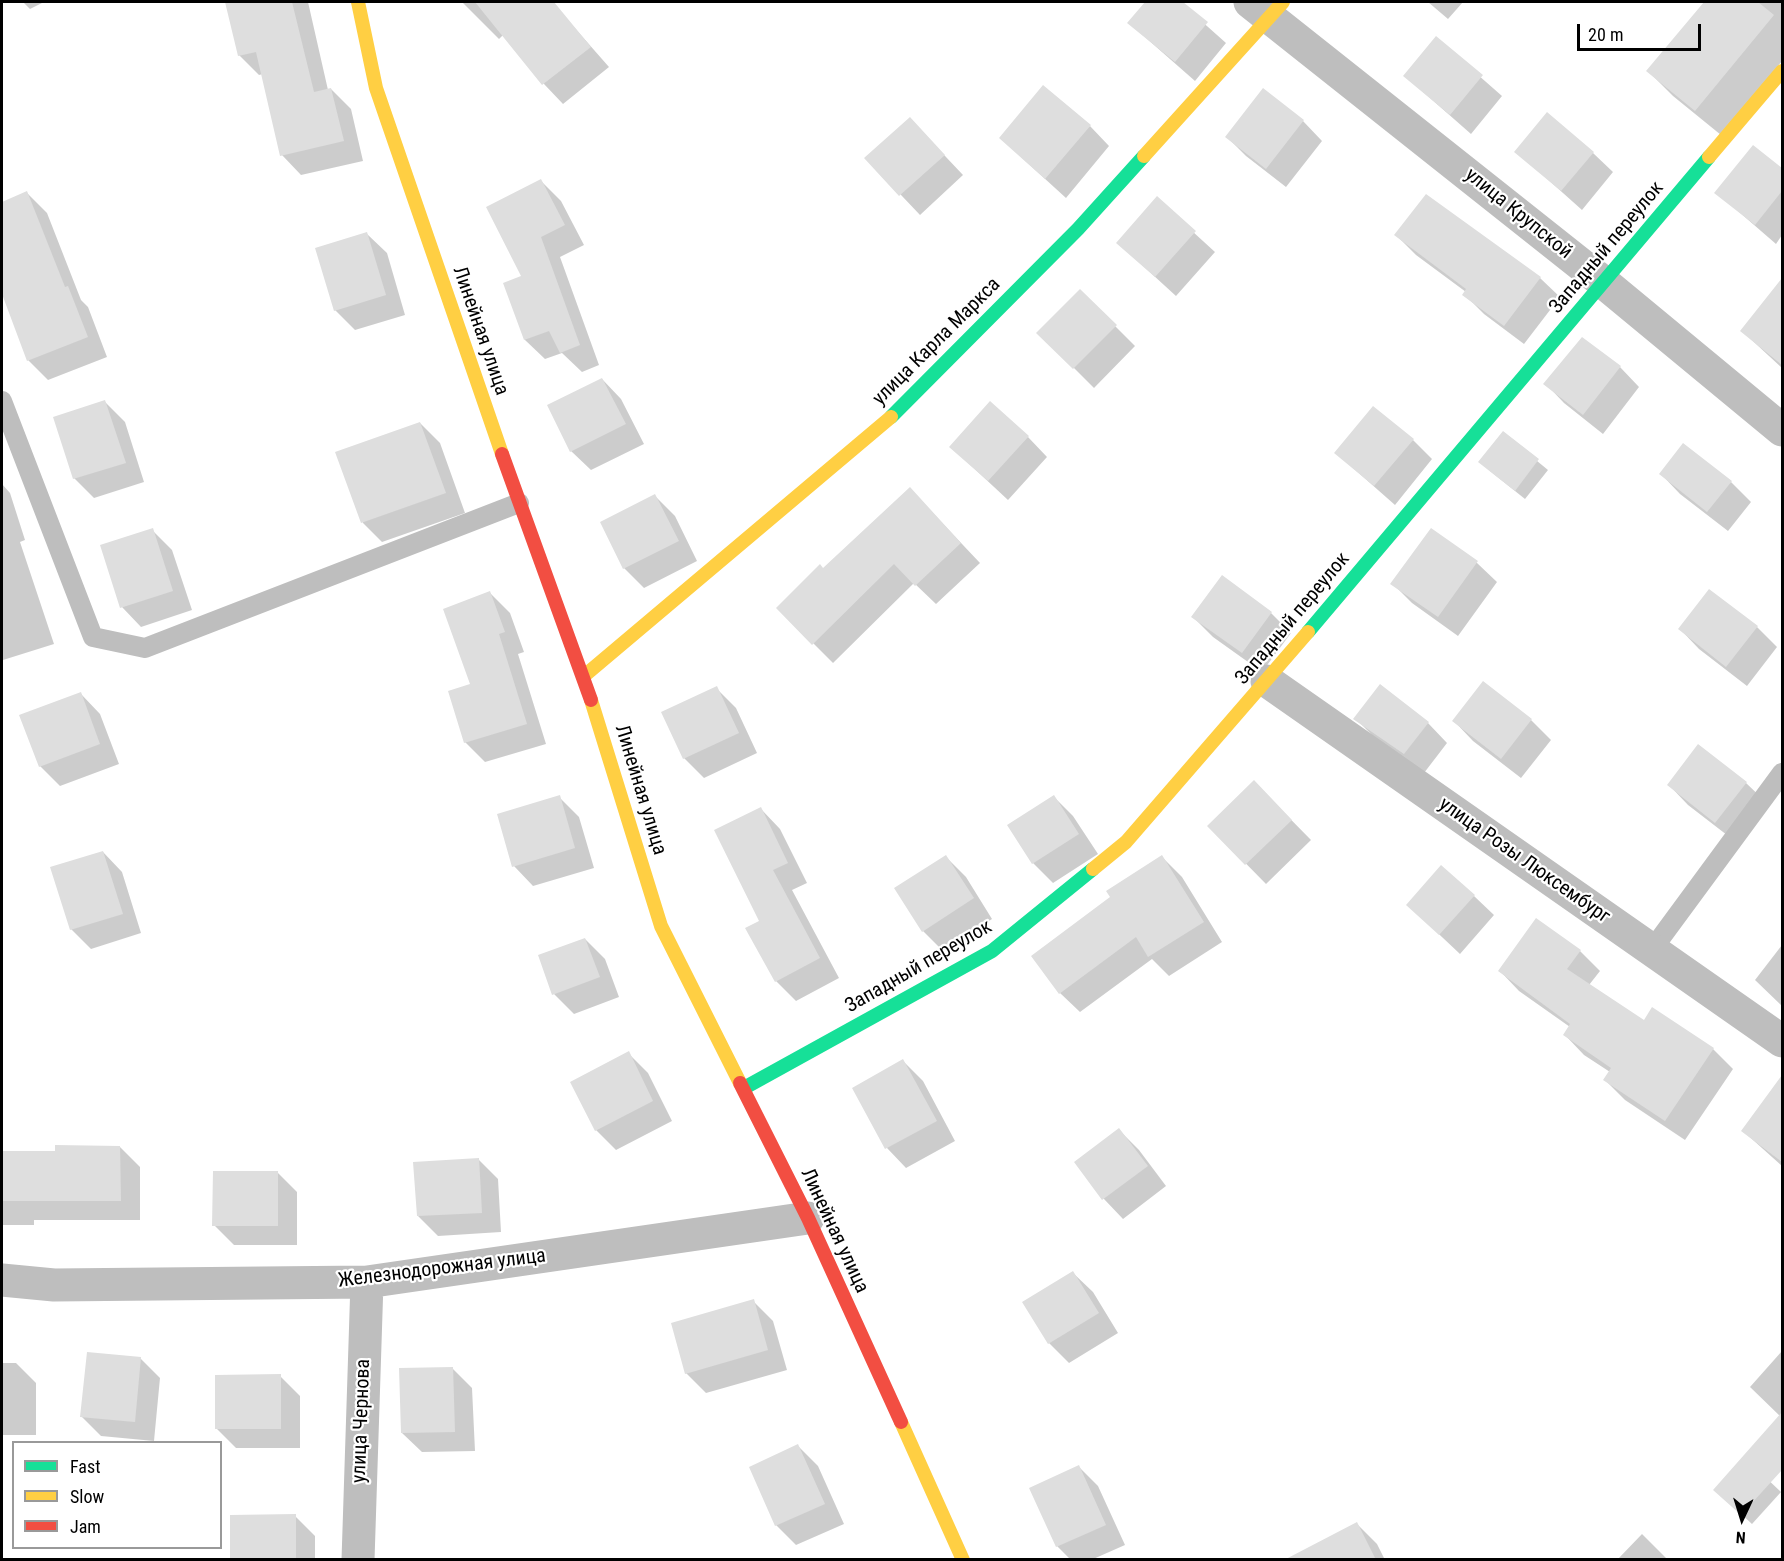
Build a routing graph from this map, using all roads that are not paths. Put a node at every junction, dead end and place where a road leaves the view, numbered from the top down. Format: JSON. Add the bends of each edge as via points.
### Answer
{"nodes":[{"id":1,"x":358,"y":2,"type":"edge"},
{"id":2,"x":1268,"y":6,"type":"edge"},
{"id":3,"x":1782,"y":71,"type":"edge"},
{"id":4,"x":1603,"y":282,"type":"junction"},
{"id":5,"x":2,"y":401,"type":"edge"},
{"id":6,"x":1782,"y":430,"type":"edge"},
{"id":7,"x":519,"y":503,"type":"junction"},
{"id":8,"x":584,"y":676,"type":"junction"},
{"id":9,"x":1267,"y":681,"type":"junction"},
{"id":10,"x":1782,"y":774,"type":"edge"},
{"id":11,"x":1651,"y":951,"type":"junction"},
{"id":12,"x":1782,"y":1041,"type":"edge"},
{"id":13,"x":744,"y":1088,"type":"junction"},
{"id":14,"x":808,"y":1218,"type":"junction"},
{"id":15,"x":2,"y":1281,"type":"edge"},
{"id":16,"x":367,"y":1282,"type":"junction"},
{"id":17,"x":358,"y":1560,"type":"edge"},
{"id":18,"x":963,"y":1560,"type":"edge"}],
"edges":[{"from":1,"to":7,"type":"street","name":"Линейная улица","via":[[376,88]]},
{"from":2,"to":4,"type":"street","name":"улица Крупской"},
{"from":2,"to":8,"type":"street","name":"улица Карла Маркса","via":[[1078,229],[895,413]]},
{"from":3,"to":4,"type":"street","name":"Западный переулок"},
{"from":4,"to":6,"type":"street","name":"улица Крупской"},
{"from":4,"to":9,"type":"street","name":"Западный переулок"},
{"from":5,"to":7,"type":"lane","via":[[93,637],[145,648]]},
{"from":7,"to":8,"type":"street","name":"Линейная улица"},
{"from":8,"to":13,"type":"street","name":"Линейная улица","via":[[661,926]]},
{"from":9,"to":11,"type":"street","name":"улица Розы Люксембург"},
{"from":9,"to":13,"type":"street","name":"Западный переулок","via":[[1126,842],[992,951]]},
{"from":10,"to":11,"type":"lane"},
{"from":11,"to":12,"type":"street","name":"улица Розы Люксембург"},
{"from":13,"to":14,"type":"street","name":"Линейная улица"},
{"from":14,"to":16,"type":"street","name":"Железнодорожная улица"},
{"from":14,"to":18,"type":"street","name":"Линейная улица"},
{"from":15,"to":16,"type":"street","name":"Железнодорожная улица","via":[[54,1285]]},
{"from":16,"to":17,"type":"street","name":"улица Чернова"}]}
